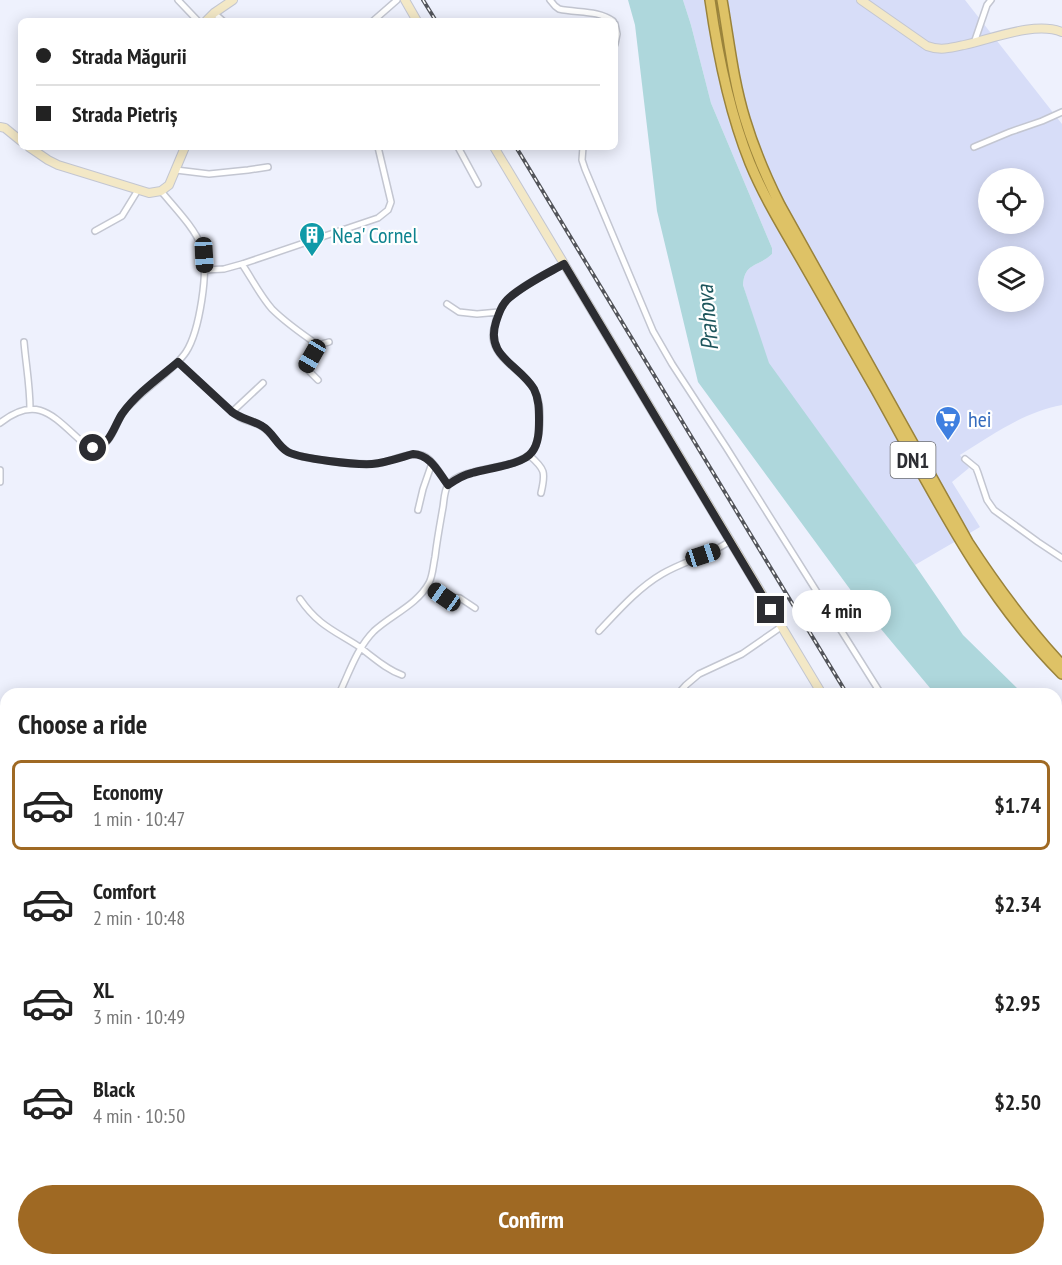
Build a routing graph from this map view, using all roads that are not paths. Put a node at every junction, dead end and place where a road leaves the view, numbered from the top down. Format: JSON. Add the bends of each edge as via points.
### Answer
{"nodes":[{"id":1,"x":178,"y":0,"type":"edge"},
{"id":2,"x":233,"y":0,"type":"edge"},
{"id":3,"x":397,"y":0,"type":"edge"},
{"id":4,"x":405,"y":0,"type":"edge"},
{"id":5,"x":550,"y":0,"type":"edge"},
{"id":6,"x":710,"y":0,"type":"edge"},
{"id":7,"x":722,"y":0,"type":"edge"},
{"id":8,"x":861,"y":0,"type":"edge"},
{"id":9,"x":991,"y":0,"type":"edge"},
{"id":10,"x":214,"y":13,"type":"junction"},
{"id":11,"x":195,"y":18,"type":"edge"},
{"id":12,"x":209,"y":18,"type":"edge"},
{"id":13,"x":220,"y":18,"type":"edge"},
{"id":14,"x":376,"y":18,"type":"edge"},
{"id":15,"x":415,"y":18,"type":"edge"},
{"id":16,"x":609,"y":18,"type":"edge"},
{"id":17,"x":1062,"y":32,"type":"edge"},
{"id":18,"x":974,"y":43,"type":"junction"},
{"id":19,"x":1062,"y":112,"type":"edge"},
{"id":20,"x":0,"y":127,"type":"edge"},
{"id":21,"x":18,"y":139,"type":"edge"},
{"id":22,"x":974,"y":147,"type":"dead end"},
{"id":23,"x":33,"y":150,"type":"edge"},
{"id":24,"x":184,"y":150,"type":"edge"},
{"id":25,"x":379,"y":150,"type":"edge"},
{"id":26,"x":461,"y":150,"type":"edge"},
{"id":27,"x":496,"y":150,"type":"edge"},
{"id":28,"x":583,"y":150,"type":"edge"},
{"id":29,"x":268,"y":166,"type":"dead end"},
{"id":30,"x":176,"y":170,"type":"junction"},
{"id":31,"x":478,"y":184,"type":"dead end"},
{"id":32,"x":138,"y":190,"type":"junction"},
{"id":33,"x":161,"y":191,"type":"junction"},
{"id":34,"x":95,"y":231,"type":"dead end"},
{"id":35,"x":242,"y":264,"type":"junction"},
{"id":36,"x":564,"y":264,"type":"junction"},
{"id":37,"x":205,"y":270,"type":"junction"},
{"id":38,"x":447,"y":304,"type":"dead end"},
{"id":39,"x":500,"y":312,"type":"junction"},
{"id":40,"x":24,"y":342,"type":"dead end"},
{"id":41,"x":329,"y":342,"type":"dead end"},
{"id":42,"x":318,"y":345,"type":"junction"},
{"id":43,"x":178,"y":362,"type":"junction"},
{"id":44,"x":318,"y":380,"type":"dead end"},
{"id":45,"x":264,"y":383,"type":"dead end"},
{"id":46,"x":30,"y":408,"type":"junction"},
{"id":47,"x":232,"y":412,"type":"junction"},
{"id":48,"x":0,"y":423,"type":"edge"},
{"id":49,"x":529,"y":455,"type":"junction"},
{"id":50,"x":965,"y":459,"type":"dead end"},
{"id":51,"x":432,"y":463,"type":"junction"},
{"id":52,"x":0,"y":470,"type":"edge"},
{"id":53,"x":0,"y":482,"type":"edge"},
{"id":54,"x":448,"y":485,"type":"junction"},
{"id":55,"x":541,"y":493,"type":"dead end"},
{"id":56,"x":418,"y":510,"type":"dead end"},
{"id":57,"x":730,"y":542,"type":"junction"},
{"id":58,"x":1062,"y":558,"type":"edge"},
{"id":59,"x":428,"y":585,"type":"junction"},
{"id":60,"x":300,"y":599,"type":"dead end"},
{"id":61,"x":475,"y":608,"type":"dead end"},
{"id":62,"x":781,"y":627,"type":"junction"},
{"id":63,"x":599,"y":631,"type":"dead end"},
{"id":64,"x":361,"y":648,"type":"junction"},
{"id":65,"x":1062,"y":665,"type":"edge"},
{"id":66,"x":1062,"y":674,"type":"edge"},
{"id":67,"x":402,"y":675,"type":"dead end"},
{"id":68,"x":342,"y":688,"type":"edge"},
{"id":69,"x":683,"y":688,"type":"edge"},
{"id":70,"x":818,"y":688,"type":"edge"},
{"id":71,"x":877,"y":688,"type":"edge"}],
"edges":[{"from":1,"to":11,"type":"street"},
{"from":2,"to":10,"type":"main road"},
{"from":3,"to":14,"type":"street"},
{"from":4,"to":15,"type":"main road"},
{"from":5,"to":16,"type":"street","via":[[559,9]]},
{"from":6,"to":66,"type":"highway","number":"DN1","via":[[730,105],[761,188],[955,534],[1004,606]]},
{"from":7,"to":65,"type":"highway","number":"DN1","via":[[745,118],[759,161],[780,205],[968,542],[1004,595]]},
{"from":8,"to":18,"type":"main road","via":[[927,46],[945,49]]},
{"from":9,"to":18,"type":"street"},
{"from":10,"to":12,"type":"main road"},
{"from":10,"to":13,"type":"street"},
{"from":17,"to":18,"type":"main road","via":[[1031,29]]},
{"from":19,"to":22,"type":"street"},
{"from":20,"to":21,"type":"main road"},
{"from":23,"to":32,"type":"main road","via":[[58,165]]},
{"from":24,"to":30,"type":"main road"},
{"from":25,"to":35,"type":"street","via":[[391,202],[388,210],[370,221]]},
{"from":26,"to":31,"type":"street"},
{"from":27,"to":36,"type":"main road"},
{"from":28,"to":71,"type":"street","via":[[585,169],[653,331]]},
{"from":29,"to":30,"type":"street","via":[[209,174]]},
{"from":30,"to":33,"type":"main road","via":[[169,185]]},
{"from":32,"to":33,"type":"main road"},
{"from":32,"to":34,"type":"street","via":[[122,216]]},
{"from":33,"to":37,"type":"street","via":[[198,239]]},
{"from":35,"to":37,"type":"street"},
{"from":35,"to":42,"type":"street","via":[[270,306]]},
{"from":36,"to":39,"type":"street","via":[[509,298]]},
{"from":36,"to":57,"type":"main road"},
{"from":37,"to":43,"type":"street","via":[[199,317]]},
{"from":38,"to":39,"type":"street","via":[[459,312]]},
{"from":39,"to":49,"type":"street","via":[[493,338],[506,360],[532,387],[538,402],[538,435]]},
{"from":40,"to":46,"type":"street"},
{"from":41,"to":42,"type":"street"},
{"from":42,"to":44,"type":"street","via":[[305,367]]},
{"from":43,"to":46,"type":"street","via":[[131,403],[99,448],[87,446],[46,412]]},
{"from":43,"to":47,"type":"street"},
{"from":45,"to":47,"type":"street"},
{"from":46,"to":48,"type":"street"},
{"from":47,"to":51,"type":"street","via":[[267,429],[282,448],[293,454],[371,464],[418,454]]},
{"from":49,"to":54,"type":"street","via":[[471,473]]},
{"from":49,"to":55,"type":"street","via":[[543,470]]},
{"from":50,"to":58,"type":"street","via":[[976,468],[994,510]]},
{"from":51,"to":54,"type":"street"},
{"from":51,"to":56,"type":"street"},
{"from":52,"to":53,"type":"street"},
{"from":54,"to":59,"type":"street"},
{"from":57,"to":62,"type":"main road"},
{"from":57,"to":63,"type":"street","via":[[661,575]]},
{"from":59,"to":61,"type":"street","via":[[444,597],[460,598]]},
{"from":59,"to":64,"type":"street"},
{"from":60,"to":64,"type":"street","via":[[327,628]]},
{"from":62,"to":69,"type":"street","via":[[742,654],[699,674]]},
{"from":62,"to":70,"type":"main road"},
{"from":64,"to":67,"type":"street"},
{"from":64,"to":68,"type":"street"}]}
